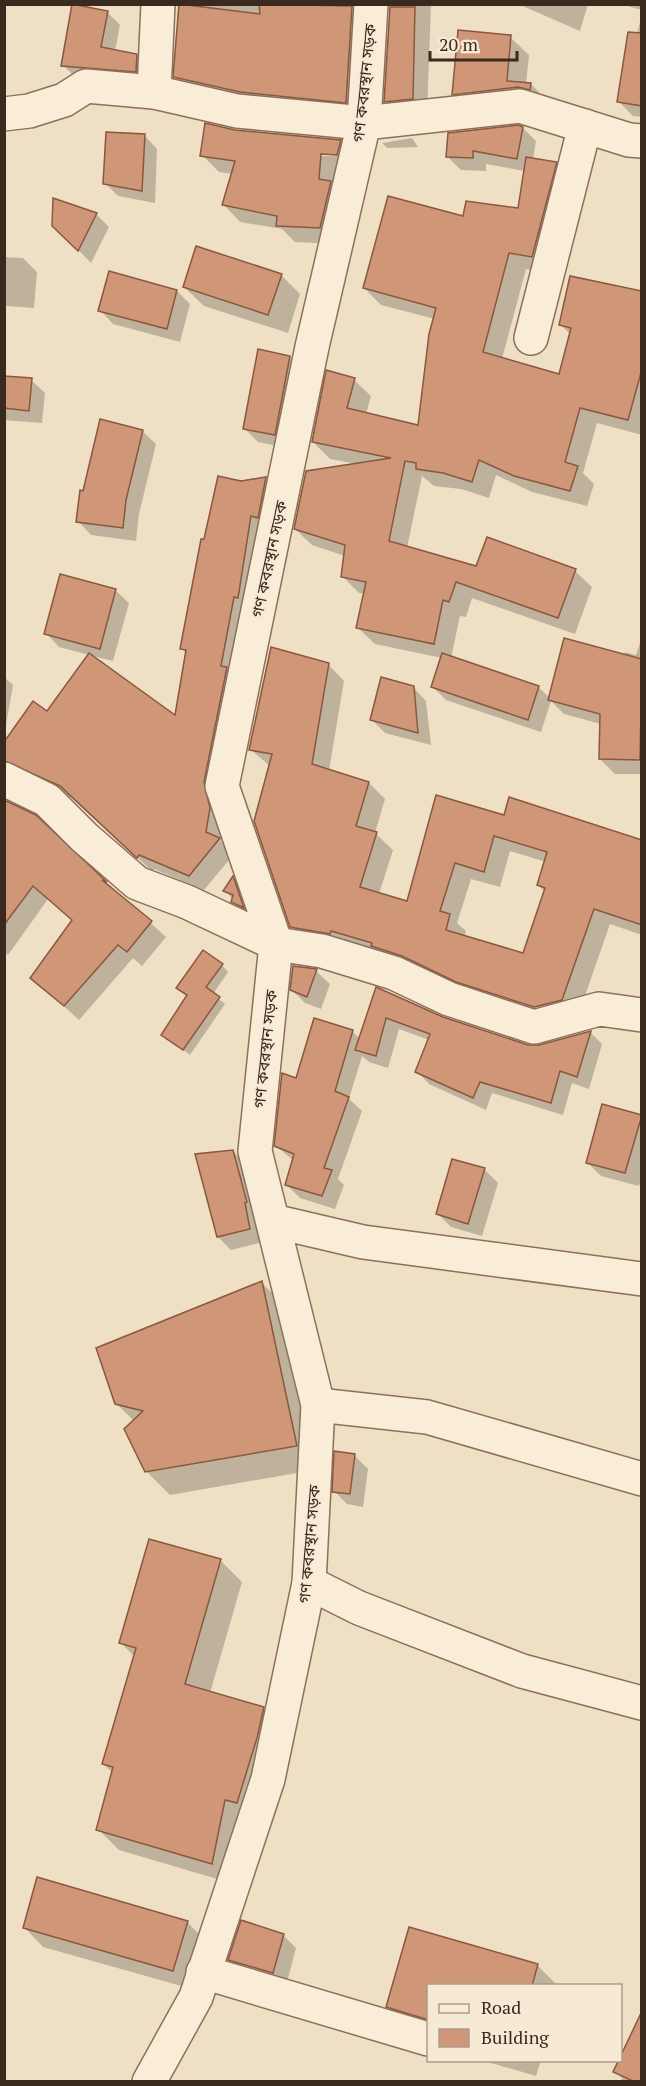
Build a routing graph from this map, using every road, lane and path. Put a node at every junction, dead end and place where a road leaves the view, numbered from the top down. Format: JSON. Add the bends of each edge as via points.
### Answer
{"nodes":[{"id":1,"x":158,"y":4,"type":"edge"},
{"id":2,"x":371,"y":4,"type":"edge"},
{"id":3,"x":154,"y":92,"type":"junction"},
{"id":4,"x":4,"y":114,"type":"edge"},
{"id":5,"x":364,"y":123,"type":"junction"},
{"id":6,"x":585,"y":126,"type":"junction"},
{"id":7,"x":642,"y":141,"type":"edge"},
{"id":8,"x":531,"y":338,"type":"dead end"},
{"id":9,"x":4,"y":779,"type":"edge"},
{"id":10,"x":276,"y":944,"type":"junction"},
{"id":11,"x":642,"y":1015,"type":"edge"},
{"id":12,"x":273,"y":1221,"type":"junction"},
{"id":13,"x":642,"y":1279,"type":"edge"},
{"id":14,"x":318,"y":1405,"type":"junction"},
{"id":15,"x":642,"y":1479,"type":"edge"},
{"id":16,"x":309,"y":1583,"type":"junction"},
{"id":17,"x":642,"y":1703,"type":"edge"},
{"id":18,"x":203,"y":1972,"type":"junction"},
{"id":19,"x":427,"y":2038,"type":"edge"},
{"id":20,"x":149,"y":2082,"type":"edge"}],
"edges":[{"from":1,"to":3,"type":"street"},
{"from":2,"to":5,"type":"street","name":"গণ কবরস্থান সড়ক"},
{"from":3,"to":4,"type":"street","via":[[86,86],[64,100]]},
{"from":3,"to":5,"type":"street","via":[[237,111]]},
{"from":5,"to":6,"type":"street","via":[[520,106]]},
{"from":5,"to":10,"type":"street","name":"গণ কবরস্থান সড়ক","via":[[312,347],[222,786]]},
{"from":6,"to":7,"type":"street"},
{"from":6,"to":8,"type":"street"},
{"from":9,"to":10,"type":"street","via":[[47,800],[137,883]]},
{"from":10,"to":11,"type":"street","via":[[322,951],[394,973],[449,999],[534,1027],[599,1009]]},
{"from":10,"to":12,"type":"street","name":"গণ কবরস্থান সড়ক","via":[[255,1151]]},
{"from":12,"to":13,"type":"street","via":[[363,1242]]},
{"from":12,"to":14,"type":"street","name":"গণ কবরস্থান সড়ক"},
{"from":14,"to":15,"type":"street","via":[[427,1417]]},
{"from":14,"to":16,"type":"street","name":"গণ কবরস্থান সড়ক"},
{"from":16,"to":17,"type":"street","via":[[359,1608],[522,1671]]},
{"from":16,"to":18,"type":"street","name":"গণ কবরস্থান সড়ক","via":[[268,1779]]},
{"from":18,"to":19,"type":"street"},
{"from":18,"to":20,"type":"street","name":"গণ কবরস্থান সড়ক","via":[[196,1997]]}]}
